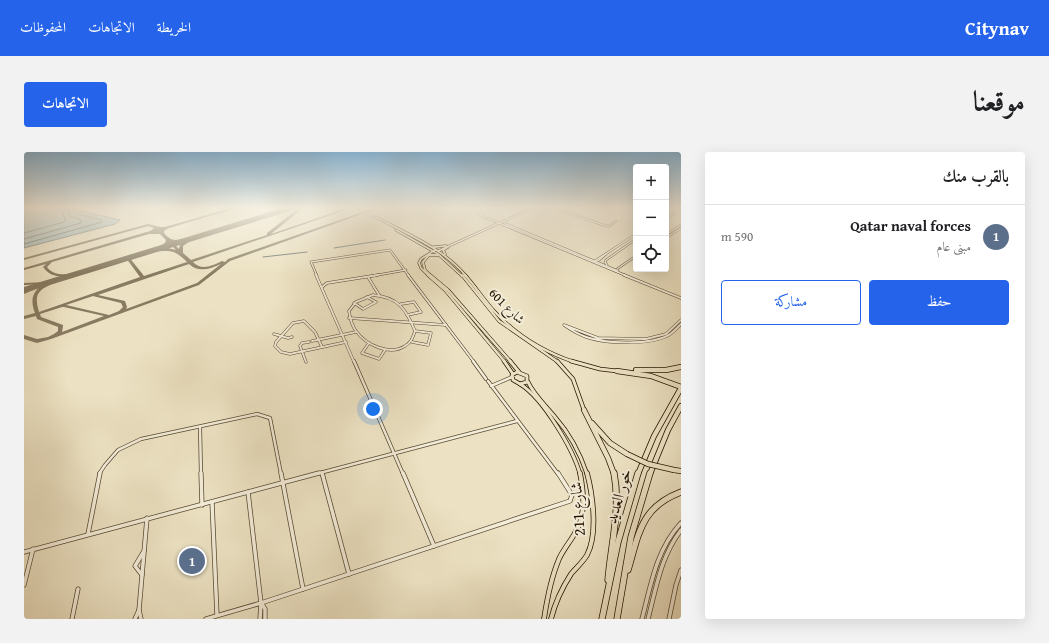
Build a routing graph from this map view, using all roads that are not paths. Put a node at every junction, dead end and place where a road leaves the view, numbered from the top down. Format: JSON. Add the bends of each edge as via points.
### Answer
{"nodes":[{"id":1,"x":398,"y":230,"type":"edge"},
{"id":2,"x":482,"y":230,"type":"edge"},
{"id":3,"x":484,"y":230,"type":"edge"},
{"id":4,"x":515,"y":230,"type":"edge"},
{"id":5,"x":519,"y":230,"type":"edge"},
{"id":6,"x":633,"y":236,"type":"edge"},
{"id":7,"x":633,"y":241,"type":"edge"},
{"id":8,"x":427,"y":245,"type":"junction"},
{"id":9,"x":447,"y":246,"type":"junction"},
{"id":10,"x":436,"y":251,"type":"junction"},
{"id":11,"x":606,"y":254,"type":"junction"},
{"id":12,"x":440,"y":255,"type":"junction"},
{"id":13,"x":582,"y":256,"type":"junction"},
{"id":14,"x":610,"y":256,"type":"junction"},
{"id":15,"x":600,"y":258,"type":"junction"},
{"id":16,"x":633,"y":258,"type":"edge"},
{"id":17,"x":449,"y":259,"type":"junction"},
{"id":18,"x":596,"y":262,"type":"junction"},
{"id":19,"x":617,"y":269,"type":"junction"},
{"id":20,"x":406,"y":270,"type":"junction"},
{"id":21,"x":625,"y":274,"type":"junction"},
{"id":22,"x":368,"y":277,"type":"junction"},
{"id":23,"x":631,"y":277,"type":"junction"},
{"id":24,"x":322,"y":287,"type":"junction"},
{"id":25,"x":477,"y":290,"type":"junction"},
{"id":26,"x":379,"y":295,"type":"junction"},
{"id":27,"x":367,"y":297,"type":"junction"},
{"id":28,"x":681,"y":298,"type":"edge"},
{"id":29,"x":354,"y":303,"type":"junction"},
{"id":30,"x":400,"y":304,"type":"junction"},
{"id":31,"x":407,"y":315,"type":"junction"},
{"id":32,"x":349,"y":318,"type":"junction"},
{"id":33,"x":681,"y":320,"type":"edge"},
{"id":34,"x":412,"y":323,"type":"junction"},
{"id":35,"x":681,"y":324,"type":"edge"},
{"id":36,"x":446,"y":325,"type":"junction"},
{"id":37,"x":415,"y":331,"type":"junction"},
{"id":38,"x":356,"y":332,"type":"junction"},
{"id":39,"x":274,"y":334,"type":"dead end"},
{"id":40,"x":343,"y":335,"type":"junction"},
{"id":41,"x":281,"y":336,"type":"junction"},
{"id":42,"x":292,"y":337,"type":"dead end"},
{"id":43,"x":320,"y":339,"type":"junction"},
{"id":44,"x":312,"y":341,"type":"dead end"},
{"id":45,"x":309,"y":342,"type":"dead end"},
{"id":46,"x":346,"y":342,"type":"junction"},
{"id":47,"x":412,"y":342,"type":"junction"},
{"id":48,"x":369,"y":343,"type":"junction"},
{"id":49,"x":322,"y":347,"type":"junction"},
{"id":50,"x":385,"y":350,"type":"junction"},
{"id":51,"x":302,"y":351,"type":"junction"},
{"id":52,"x":306,"y":362,"type":"dead end"},
{"id":53,"x":681,"y":367,"type":"edge"},
{"id":54,"x":617,"y":371,"type":"junction"},
{"id":55,"x":518,"y":372,"type":"junction"},
{"id":56,"x":512,"y":375,"type":"junction"},
{"id":57,"x":505,"y":381,"type":"junction"},
{"id":58,"x":516,"y":382,"type":"junction"},
{"id":59,"x":528,"y":382,"type":"junction"},
{"id":60,"x":520,"y":384,"type":"junction"},
{"id":61,"x":492,"y":386,"type":"junction"},
{"id":62,"x":681,"y":388,"type":"edge"},
{"id":63,"x":681,"y":406,"type":"edge"},
{"id":64,"x":584,"y":410,"type":"junction"},
{"id":65,"x":517,"y":421,"type":"junction"},
{"id":66,"x":200,"y":426,"type":"junction"},
{"id":67,"x":394,"y":452,"type":"junction"},
{"id":68,"x":681,"y":471,"type":"edge"},
{"id":69,"x":322,"y":473,"type":"junction"},
{"id":70,"x":284,"y":483,"type":"junction"},
{"id":71,"x":248,"y":492,"type":"junction"},
{"id":72,"x":681,"y":492,"type":"edge"},
{"id":73,"x":212,"y":502,"type":"junction"},
{"id":74,"x":202,"y":505,"type":"junction"},
{"id":75,"x":147,"y":518,"type":"junction"},
{"id":76,"x":681,"y":523,"type":"edge"},
{"id":77,"x":681,"y":530,"type":"edge"},
{"id":78,"x":88,"y":534,"type":"junction"},
{"id":79,"x":434,"y":546,"type":"junction"},
{"id":80,"x":33,"y":550,"type":"junction"},
{"id":81,"x":144,"y":550,"type":"junction"},
{"id":82,"x":24,"y":552,"type":"edge"},
{"id":83,"x":681,"y":570,"type":"edge"},
{"id":84,"x":349,"y":574,"type":"junction"},
{"id":85,"x":142,"y":575,"type":"junction"},
{"id":86,"x":24,"y":585,"type":"edge"},
{"id":87,"x":622,"y":586,"type":"junction"},
{"id":88,"x":78,"y":589,"type":"dead end"},
{"id":89,"x":303,"y":589,"type":"junction"},
{"id":90,"x":607,"y":594,"type":"junction"},
{"id":91,"x":261,"y":603,"type":"junction"},
{"id":92,"x":139,"y":610,"type":"junction"},
{"id":93,"x":218,"y":615,"type":"junction"},
{"id":94,"x":72,"y":619,"type":"edge"},
{"id":95,"x":135,"y":619,"type":"edge"},
{"id":96,"x":141,"y":619,"type":"edge"},
{"id":97,"x":206,"y":619,"type":"edge"},
{"id":98,"x":260,"y":619,"type":"edge"},
{"id":99,"x":265,"y":619,"type":"edge"},
{"id":100,"x":544,"y":619,"type":"edge"},
{"id":101,"x":551,"y":619,"type":"edge"},
{"id":102,"x":602,"y":619,"type":"edge"},
{"id":103,"x":617,"y":619,"type":"edge"},
{"id":104,"x":642,"y":619,"type":"edge"},
{"id":105,"x":648,"y":619,"type":"edge"},
{"id":106,"x":669,"y":619,"type":"edge"}],
"edges":[{"from":1,"to":8,"type":"main road"},
{"from":2,"to":9,"type":"street"},
{"from":3,"to":9,"type":"street"},
{"from":4,"to":18,"type":"street"},
{"from":5,"to":13,"type":"street"},
{"from":6,"to":11,"type":"street"},
{"from":7,"to":14,"type":"street"},
{"from":8,"to":9,"type":"main road"},
{"from":8,"to":10,"type":"main road"},
{"from":9,"to":10,"type":"street"},
{"from":9,"to":17,"type":"main road","via":[[443,251]]},
{"from":10,"to":12,"type":"main road","name":"شارع 601"},
{"from":10,"to":17,"type":"main road","name":"شارع 601"},
{"from":10,"to":25,"type":"main road","via":[[454,265]]},
{"from":10,"to":56,"type":"main road","via":[[421,259],[421,268],[447,293],[509,367]]},
{"from":11,"to":15,"type":"street"},
{"from":11,"to":18,"type":"street"},
{"from":12,"to":55,"type":"main road","via":[[433,254],[425,258],[422,262],[424,268],[448,290]]},
{"from":12,"to":64,"type":"main road","name":"شارع 601","via":[[461,274],[502,324],[557,361],[570,374],[579,390]]},
{"from":13,"to":15,"type":"street"},
{"from":13,"to":18,"type":"street"},
{"from":14,"to":18,"type":"street"},
{"from":14,"to":19,"type":"street","via":[[605,263]]},
{"from":15,"to":18,"type":"street"},
{"from":16,"to":19,"type":"street"},
{"from":17,"to":25,"type":"main road","name":"شارع 601"},
{"from":18,"to":21,"type":"street"},
{"from":18,"to":23,"type":"street"},
{"from":19,"to":21,"type":"street"},
{"from":20,"to":22,"type":"street"},
{"from":20,"to":24,"type":"street","via":[[390,250],[311,262]]},
{"from":20,"to":36,"type":"street"},
{"from":21,"to":23,"type":"street"},
{"from":22,"to":24,"type":"street","via":[[327,283]]},
{"from":22,"to":26,"type":"street"},
{"from":23,"to":28,"type":"street"},
{"from":24,"to":40,"type":"street"},
{"from":25,"to":54,"type":"main road","name":"شارع 601","via":[[498,315],[522,335],[559,357],[594,369]]},
{"from":26,"to":27,"type":"street"},
{"from":26,"to":30,"type":"street","via":[[392,298]]},
{"from":27,"to":29,"type":"street"},
{"from":27,"to":29,"type":"street","via":[[376,302],[363,309]]},
{"from":29,"to":32,"type":"street","via":[[349,311]]},
{"from":30,"to":31,"type":"street"},
{"from":30,"to":31,"type":"street","via":[[414,302],[421,312]]},
{"from":31,"to":34,"type":"street"},
{"from":32,"to":34,"type":"street"},
{"from":32,"to":38,"type":"street"},
{"from":33,"to":35,"type":"street","via":[[664,334],[646,339],[598,338],[564,325],[594,339],[642,341],[667,336]]},
{"from":34,"to":36,"type":"street"},
{"from":34,"to":37,"type":"street"},
{"from":36,"to":61,"type":"street"},
{"from":37,"to":47,"type":"street"},
{"from":37,"to":47,"type":"street","via":[[431,333],[428,345]]},
{"from":38,"to":40,"type":"street"},
{"from":38,"to":48,"type":"street"},
{"from":39,"to":41,"type":"street"},
{"from":40,"to":43,"type":"street"},
{"from":40,"to":46,"type":"street"},
{"from":41,"to":42,"type":"street"},
{"from":41,"to":43,"type":"street","via":[[293,323],[304,321]]},
{"from":41,"to":51,"type":"street","via":[[275,346],[281,352],[290,354]]},
{"from":43,"to":44,"type":"street"},
{"from":43,"to":49,"type":"street"},
{"from":45,"to":51,"type":"street","via":[[302,343]]},
{"from":46,"to":49,"type":"street"},
{"from":46,"to":67,"type":"street"},
{"from":47,"to":50,"type":"street","via":[[401,348]]},
{"from":48,"to":50,"type":"street"},
{"from":48,"to":50,"type":"street","via":[[362,353],[379,359]]},
{"from":49,"to":51,"type":"street"},
{"from":51,"to":52,"type":"street"},
{"from":53,"to":54,"type":"highway","via":[[659,371]]},
{"from":54,"to":62,"type":"highway","via":[[644,374]]},
{"from":55,"to":56,"type":"main road"},
{"from":55,"to":59,"type":"main road","name":"شارع 211","via":[[527,376]]},
{"from":56,"to":57,"type":"street"},
{"from":56,"to":58,"type":"main road"},
{"from":57,"to":58,"type":"street"},
{"from":57,"to":61,"type":"street"},
{"from":58,"to":60,"type":"main road","name":"شارع 211"},
{"from":59,"to":60,"type":"main road"},
{"from":59,"to":101,"type":"main road","name":"شارع 211","via":[[575,443],[587,473],[593,517],[590,547],[563,588]]},
{"from":60,"to":100,"type":"main road","name":"شارع 211","via":[[541,405],[566,439],[578,466],[583,490],[581,521],[556,567]]},
{"from":61,"to":65,"type":"street"},
{"from":62,"to":90,"type":"highway","name":"خور العديد","via":[[658,428],[641,466],[619,538]]},
{"from":63,"to":87,"type":"highway","name":"خور العديد","via":[[647,483]]},
{"from":64,"to":68,"type":"highway","bridge":true,"via":[[604,437],[627,454],[648,464]]},
{"from":64,"to":90,"type":"highway","via":[[612,466],[617,490]]},
{"from":65,"to":67,"type":"street"},
{"from":65,"to":79,"type":"street","via":[[570,490],[572,498],[567,502]]},
{"from":66,"to":70,"type":"street","via":[[257,414],[270,418]]},
{"from":66,"to":74,"type":"street"},
{"from":66,"to":78,"type":"street","via":[[141,439],[124,446],[114,454],[99,475]]},
{"from":67,"to":69,"type":"street"},
{"from":67,"to":79,"type":"street"},
{"from":69,"to":70,"type":"street"},
{"from":69,"to":84,"type":"street"},
{"from":70,"to":71,"type":"street"},
{"from":70,"to":89,"type":"street"},
{"from":71,"to":73,"type":"street"},
{"from":71,"to":91,"type":"street"},
{"from":72,"to":87,"type":"highway","via":[[662,499],[648,514]]},
{"from":73,"to":74,"type":"street"},
{"from":73,"to":93,"type":"street"},
{"from":74,"to":75,"type":"street"},
{"from":75,"to":78,"type":"street"},
{"from":75,"to":81,"type":"street"},
{"from":76,"to":104,"type":"street","via":[[662,549]]},
{"from":77,"to":105,"type":"street","via":[[668,551]]},
{"from":78,"to":80,"type":"street"},
{"from":79,"to":84,"type":"street"},
{"from":80,"to":82,"type":"street"},
{"from":80,"to":86,"type":"street"},
{"from":81,"to":85,"type":"street"},
{"from":81,"to":85,"type":"street","via":[[134,567]]},
{"from":83,"to":106,"type":"street","via":[[678,572]]},
{"from":84,"to":89,"type":"street"},
{"from":85,"to":92,"type":"street"},
{"from":87,"to":103,"type":"highway","name":"خور العديد"},
{"from":88,"to":94,"type":"street"},
{"from":89,"to":91,"type":"street"},
{"from":90,"to":102,"type":"highway","name":"خور العديد"},
{"from":91,"to":93,"type":"street"},
{"from":91,"to":98,"type":"street"},
{"from":91,"to":99,"type":"street","via":[[265,609]]},
{"from":92,"to":95,"type":"street"},
{"from":92,"to":96,"type":"street"},
{"from":93,"to":97,"type":"street"}]}
